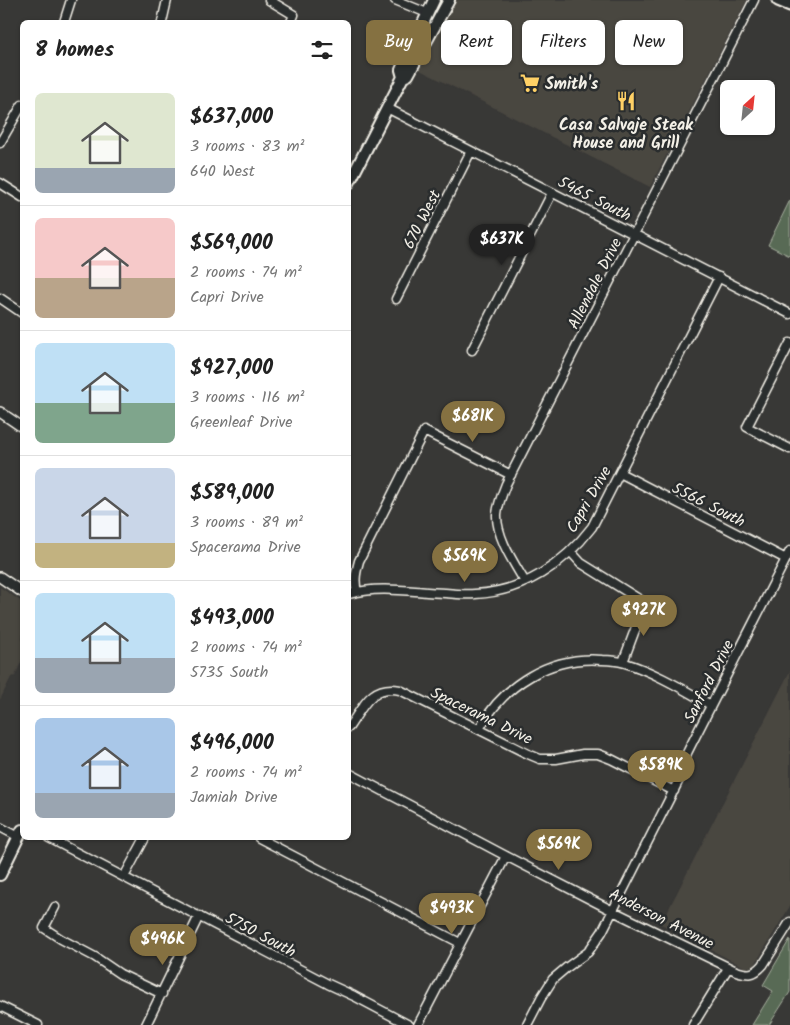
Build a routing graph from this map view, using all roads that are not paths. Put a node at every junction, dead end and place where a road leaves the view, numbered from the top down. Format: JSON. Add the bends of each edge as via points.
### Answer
{"nodes":[{"id":1,"x":71,"y":0,"type":"edge"},
{"id":2,"x":167,"y":0,"type":"edge"},
{"id":3,"x":269,"y":0,"type":"edge"},
{"id":4,"x":395,"y":0,"type":"edge"},
{"id":5,"x":434,"y":0,"type":"edge"},
{"id":6,"x":448,"y":0,"type":"edge"},
{"id":7,"x":754,"y":0,"type":"edge"},
{"id":8,"x":778,"y":0,"type":"edge"},
{"id":9,"x":790,"y":5,"type":"edge"},
{"id":10,"x":428,"y":14,"type":"junction"},
{"id":11,"x":65,"y":20,"type":"edge"},
{"id":12,"x":162,"y":20,"type":"edge"},
{"id":13,"x":293,"y":20,"type":"edge"},
{"id":14,"x":403,"y":77,"type":"junction"},
{"id":15,"x":20,"y":108,"type":"edge"},
{"id":16,"x":387,"y":108,"type":"junction"},
{"id":17,"x":0,"y":143,"type":"edge"},
{"id":18,"x":471,"y":151,"type":"junction"},
{"id":19,"x":352,"y":166,"type":"edge"},
{"id":20,"x":0,"y":183,"type":"edge"},
{"id":21,"x":552,"y":192,"type":"junction"},
{"id":22,"x":20,"y":196,"type":"edge"},
{"id":23,"x":634,"y":234,"type":"junction"},
{"id":24,"x":719,"y":277,"type":"junction"},
{"id":25,"x":0,"y":298,"type":"edge"},
{"id":26,"x":396,"y":299,"type":"dead end"},
{"id":27,"x":20,"y":312,"type":"edge"},
{"id":28,"x":790,"y":314,"type":"edge"},
{"id":29,"x":790,"y":342,"type":"edge"},
{"id":30,"x":472,"y":350,"type":"dead end"},
{"id":31,"x":0,"y":412,"type":"edge"},
{"id":32,"x":20,"y":425,"type":"edge"},
{"id":33,"x":790,"y":449,"type":"edge"},
{"id":34,"x":620,"y":474,"type":"junction"},
{"id":35,"x":511,"y":475,"type":"junction"},
{"id":36,"x":571,"y":552,"type":"junction"},
{"id":37,"x":788,"y":555,"type":"edge"},
{"id":38,"x":0,"y":577,"type":"edge"},
{"id":39,"x":524,"y":582,"type":"junction"},
{"id":40,"x":20,"y":591,"type":"edge"},
{"id":41,"x":353,"y":593,"type":"edge"},
{"id":42,"x":623,"y":662,"type":"junction"},
{"id":43,"x":712,"y":704,"type":"junction"},
{"id":44,"x":351,"y":724,"type":"edge"},
{"id":45,"x":478,"y":729,"type":"junction"},
{"id":46,"x":351,"y":774,"type":"edge"},
{"id":47,"x":674,"y":791,"type":"junction"},
{"id":48,"x":0,"y":828,"type":"edge"},
{"id":49,"x":20,"y":834,"type":"edge"},
{"id":50,"x":20,"y":836,"type":"edge"},
{"id":51,"x":53,"y":840,"type":"edge"},
{"id":52,"x":144,"y":840,"type":"edge"},
{"id":53,"x":263,"y":840,"type":"edge"},
{"id":54,"x":506,"y":856,"type":"junction"},
{"id":55,"x":0,"y":875,"type":"edge"},
{"id":56,"x":124,"y":877,"type":"junction"},
{"id":57,"x":55,"y":907,"type":"dead end"},
{"id":58,"x":613,"y":911,"type":"junction"},
{"id":59,"x":199,"y":916,"type":"junction"},
{"id":60,"x":790,"y":922,"type":"edge"},
{"id":61,"x":460,"y":943,"type":"junction"},
{"id":62,"x":728,"y":968,"type":"junction"},
{"id":63,"x":162,"y":994,"type":"junction"},
{"id":64,"x":0,"y":1006,"type":"edge"},
{"id":65,"x":38,"y":1025,"type":"edge"},
{"id":66,"x":146,"y":1025,"type":"edge"},
{"id":67,"x":409,"y":1025,"type":"edge"},
{"id":68,"x":418,"y":1025,"type":"edge"},
{"id":69,"x":527,"y":1025,"type":"edge"},
{"id":70,"x":693,"y":1025,"type":"edge"}],
"edges":[{"from":1,"to":11,"type":"street"},
{"from":2,"to":12,"type":"street"},
{"from":3,"to":13,"type":"street","via":[[294,15]]},
{"from":4,"to":10,"type":"street"},
{"from":5,"to":10,"type":"main road"},
{"from":6,"to":14,"type":"main road","via":[[408,75]]},
{"from":7,"to":23,"type":"street","name":"Allendale Drive"},
{"from":8,"to":9,"type":"main road"},
{"from":10,"to":14,"type":"main road","via":[[401,70]]},
{"from":14,"to":16,"type":"main road"},
{"from":15,"to":17,"type":"street"},
{"from":16,"to":18,"type":"street","name":"5465 South"},
{"from":16,"to":19,"type":"main road"},
{"from":18,"to":21,"type":"street","name":"5465 South"},
{"from":18,"to":26,"type":"street","name":"670 West"},
{"from":20,"to":22,"type":"street"},
{"from":21,"to":23,"type":"street","name":"5465 South"},
{"from":21,"to":30,"type":"street"},
{"from":23,"to":24,"type":"street","name":"5465 South"},
{"from":23,"to":35,"type":"street","name":"Allendale Drive"},
{"from":24,"to":28,"type":"street","name":"5465 South"},
{"from":24,"to":34,"type":"street","name":"Capri Drive"},
{"from":25,"to":27,"type":"street"},
{"from":29,"to":33,"type":"street","via":[[747,427]]},
{"from":31,"to":32,"type":"street"},
{"from":34,"to":36,"type":"street","name":"Capri Drive","via":[[592,527]]},
{"from":34,"to":37,"type":"street","name":"5566 South"},
{"from":35,"to":39,"type":"street","name":"Allendale Drive","via":[[501,497],[497,521],[506,548]]},
{"from":35,"to":41,"type":"street","via":[[424,432],[359,561]]},
{"from":36,"to":39,"type":"street","name":"Capri Drive","via":[[548,570]]},
{"from":36,"to":42,"type":"street","via":[[581,563],[645,603]]},
{"from":37,"to":43,"type":"street","name":"Sanford Drive"},
{"from":38,"to":40,"type":"street"},
{"from":39,"to":41,"type":"street","name":"Capri Drive","via":[[476,594],[384,590]]},
{"from":42,"to":43,"type":"street"},
{"from":42,"to":45,"type":"street","via":[[576,660],[541,670],[502,696]]},
{"from":43,"to":47,"type":"street","name":"Sanford Drive","via":[[687,753]]},
{"from":44,"to":45,"type":"street","name":"Spacerama Drive","via":[[370,697],[390,688]]},
{"from":45,"to":47,"type":"street","name":"Spacerama Drive","via":[[540,759],[598,754]]},
{"from":46,"to":54,"type":"street","name":"Anderson Avenue"},
{"from":47,"to":58,"type":"street","name":"Sanford Drive"},
{"from":48,"to":49,"type":"street"},
{"from":50,"to":55,"type":"main road"},
{"from":51,"to":56,"type":"street","name":"5750 South"},
{"from":52,"to":56,"type":"street"},
{"from":53,"to":61,"type":"street"},
{"from":54,"to":58,"type":"street","name":"Anderson Avenue"},
{"from":54,"to":61,"type":"street"},
{"from":56,"to":59,"type":"street","name":"5750 South"},
{"from":57,"to":63,"type":"street","via":[[44,928],[120,974]]},
{"from":58,"to":62,"type":"street","name":"Anderson Avenue"},
{"from":58,"to":69,"type":"street","name":"Sanford Drive","via":[[588,952],[553,979]]},
{"from":59,"to":63,"type":"street"},
{"from":59,"to":67,"type":"street","name":"5750 South"},
{"from":60,"to":62,"type":"street","name":"Anderson Avenue","via":[[758,970],[743,973]]},
{"from":61,"to":68,"type":"street"},
{"from":62,"to":70,"type":"street"},
{"from":63,"to":66,"type":"street"},
{"from":64,"to":65,"type":"street"}]}
